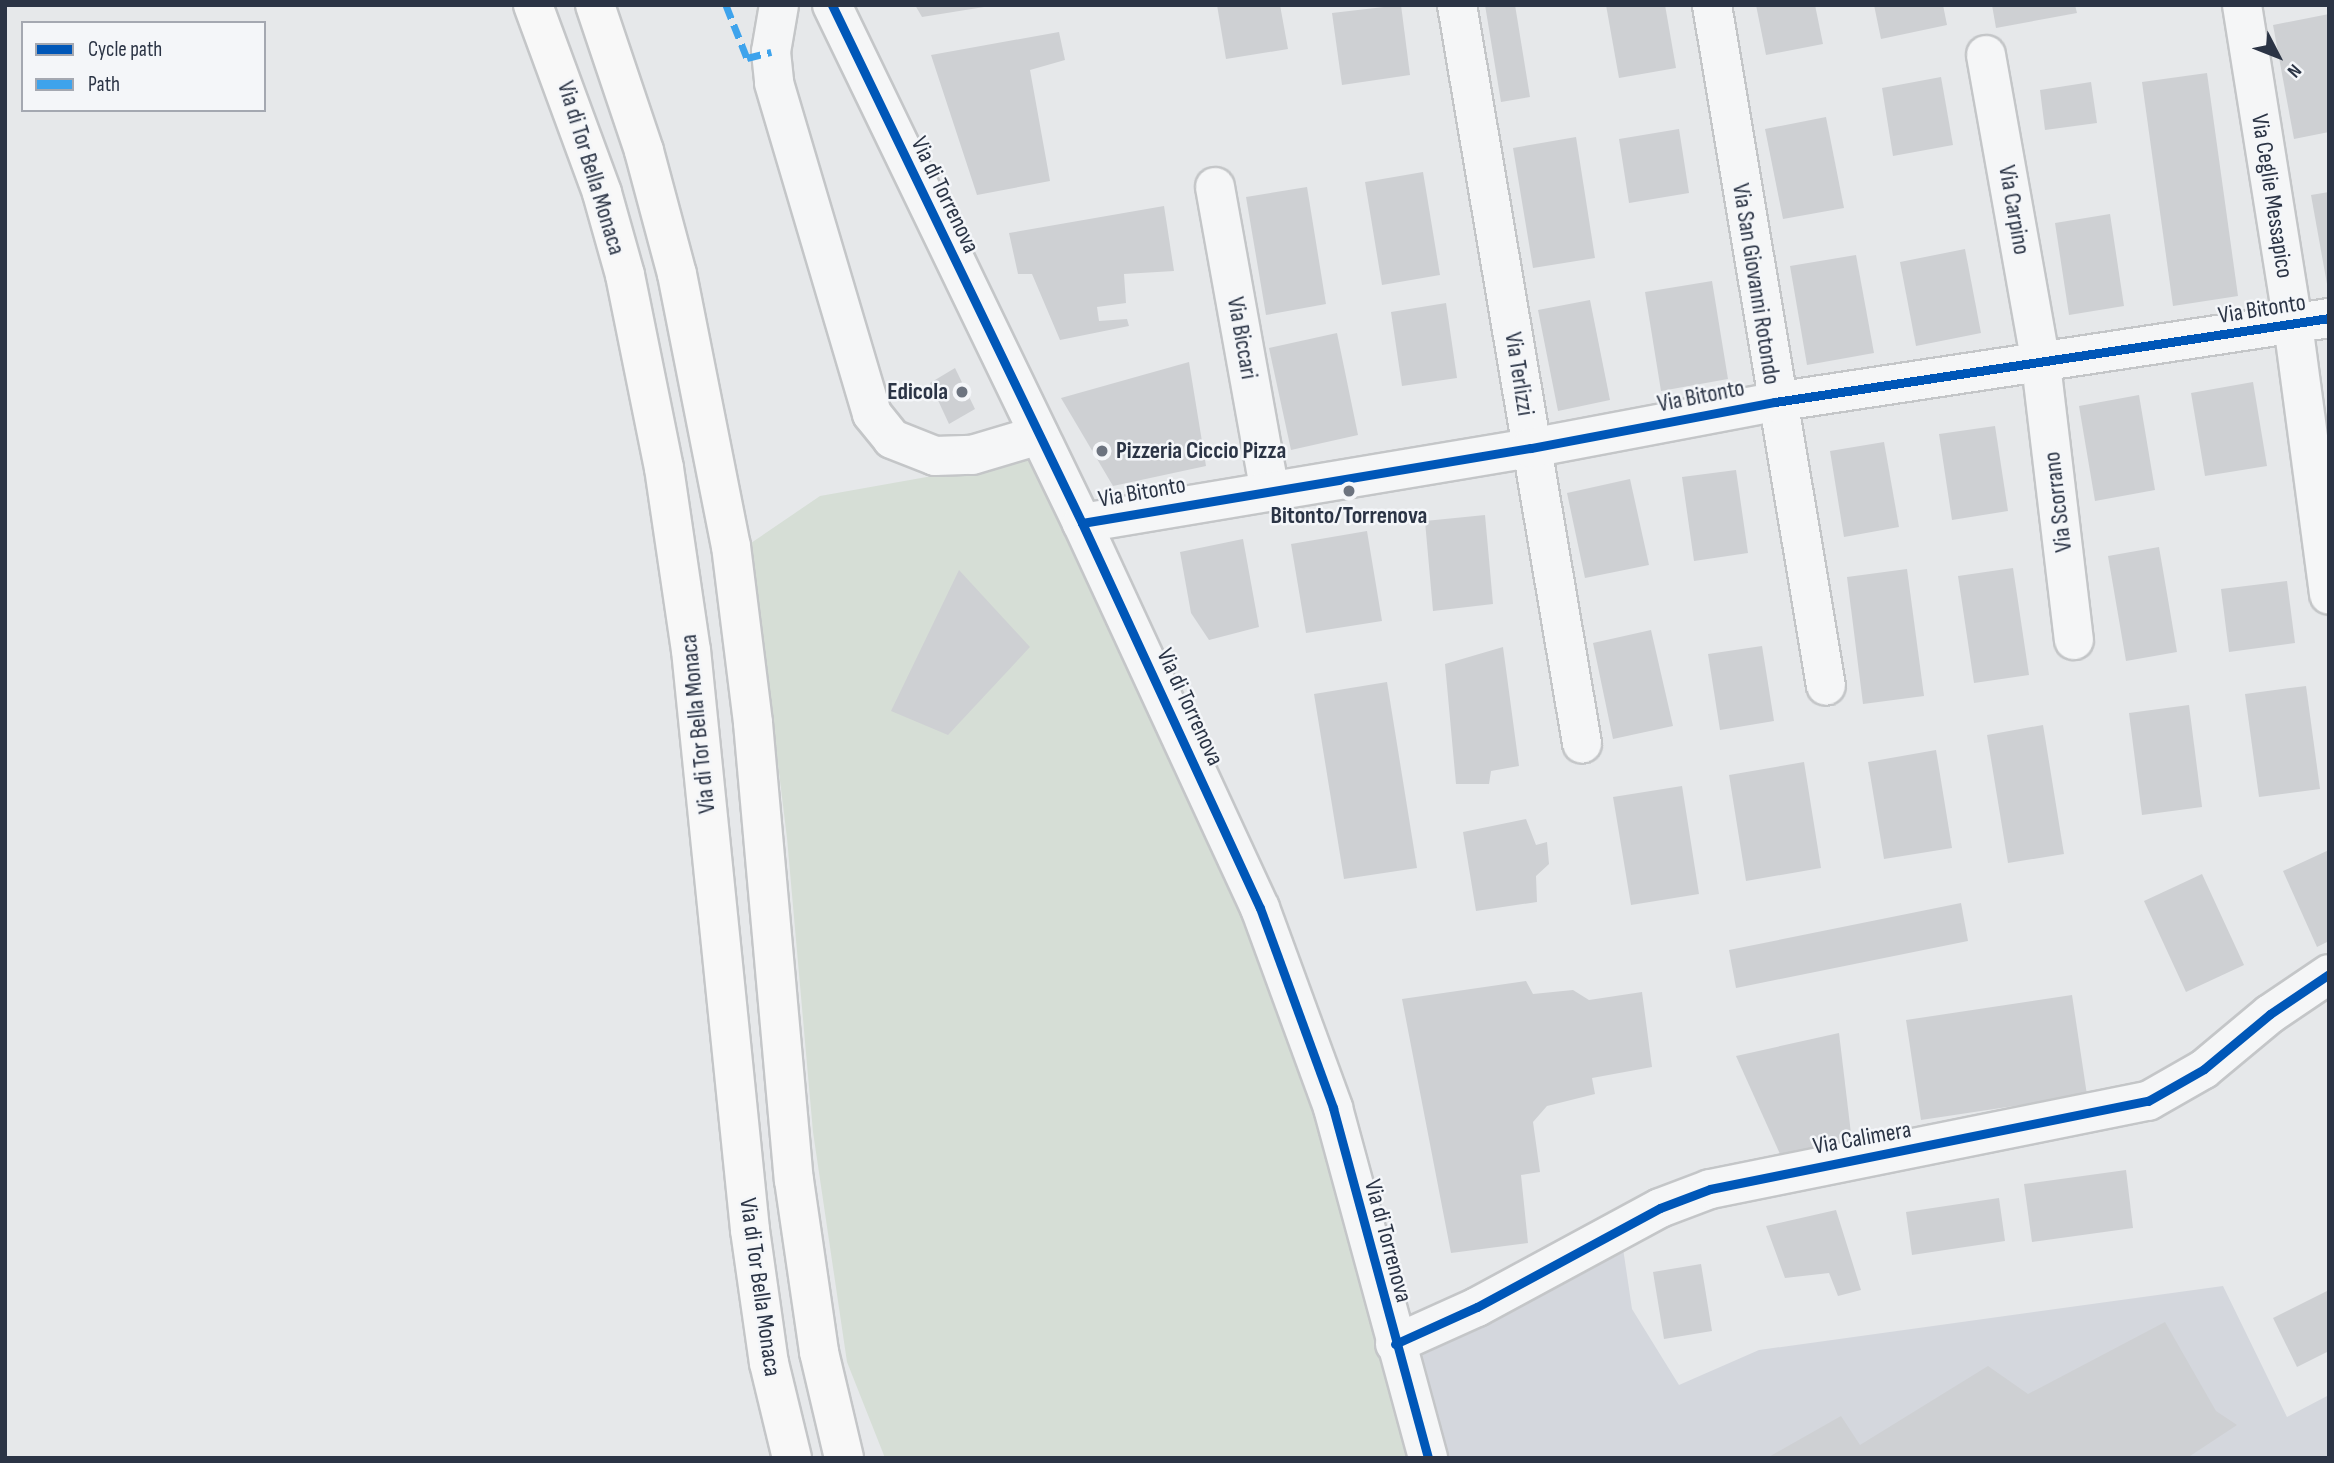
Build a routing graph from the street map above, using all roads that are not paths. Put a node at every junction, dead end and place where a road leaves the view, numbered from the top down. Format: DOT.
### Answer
graph roads {
  1 [pos="533,5"];
  2 [pos="595,5"];
  3 [pos="779,5"];
  4 [pos="832,5"];
  5 [pos="1457,5"];
  6 [pos="1712,5"];
  7 [pos="2242,5"];
  8 [pos="1986,55"];
  9 [pos="1215,187"];
  10 [pos="2311,321"];
  11 [pos="2041,365"];
  12 [pos="1775,402"];
  13 [pos="1040,435"];
  14 [pos="1531,448"];
  15 [pos="1269,488"];
  16 [pos="1082,523"];
  17 [pos="2329,595"];
  18 [pos="2074,640"];
  19 [pos="1826,686"];
  20 [pos="1582,743"];
  21 [pos="2329,974"];
  22 [pos="1395,1344"];
  23 [pos="792,1458"];
  24 [pos="844,1458"];
  25 [pos="1428,1458"];
  1 -- 23 [label="main road, Via di Tor Bella Monaca"];
  2 -- 24 [label="main road, Via di Tor Bella Monaca"];
  3 -- 13 [label="street"];
  4 -- 13 [label="street, Via di Torrenova"];
  5 -- 14 [label="street, Via Terlizzi"];
  6 -- 12 [label="street, Via San Giovanni Rotondo"];
  7 -- 10 [label="street, Via Ceglie Messapico"];
  8 -- 11 [label="street, Via Carpino"];
  9 -- 15 [label="street, Via Biccari"];
  10 -- 11 [label="street, Via Bitonto"];
  10 -- 17 [label="street, Via Ceglie Messapico"];
  11 -- 12 [label="street, Via Bitonto"];
  11 -- 18 [label="street, Via Scorrano"];
  12 -- 14 [label="street, Via Bitonto"];
  12 -- 19 [label="street, Via San Giovanni Rotondo"];
  13 -- 16 [label="street, Via di Torrenova"];
  14 -- 15 [label="street, Via Bitonto"];
  14 -- 20 [label="street, Via Terlizzi"];
  15 -- 16 [label="street, Via Bitonto"];
  16 -- 22 [label="street, Via di Torrenova"];
  21 -- 22 [label="street, Via Calimera"];
  22 -- 25 [label="street, Via di Torrenova"];
}
